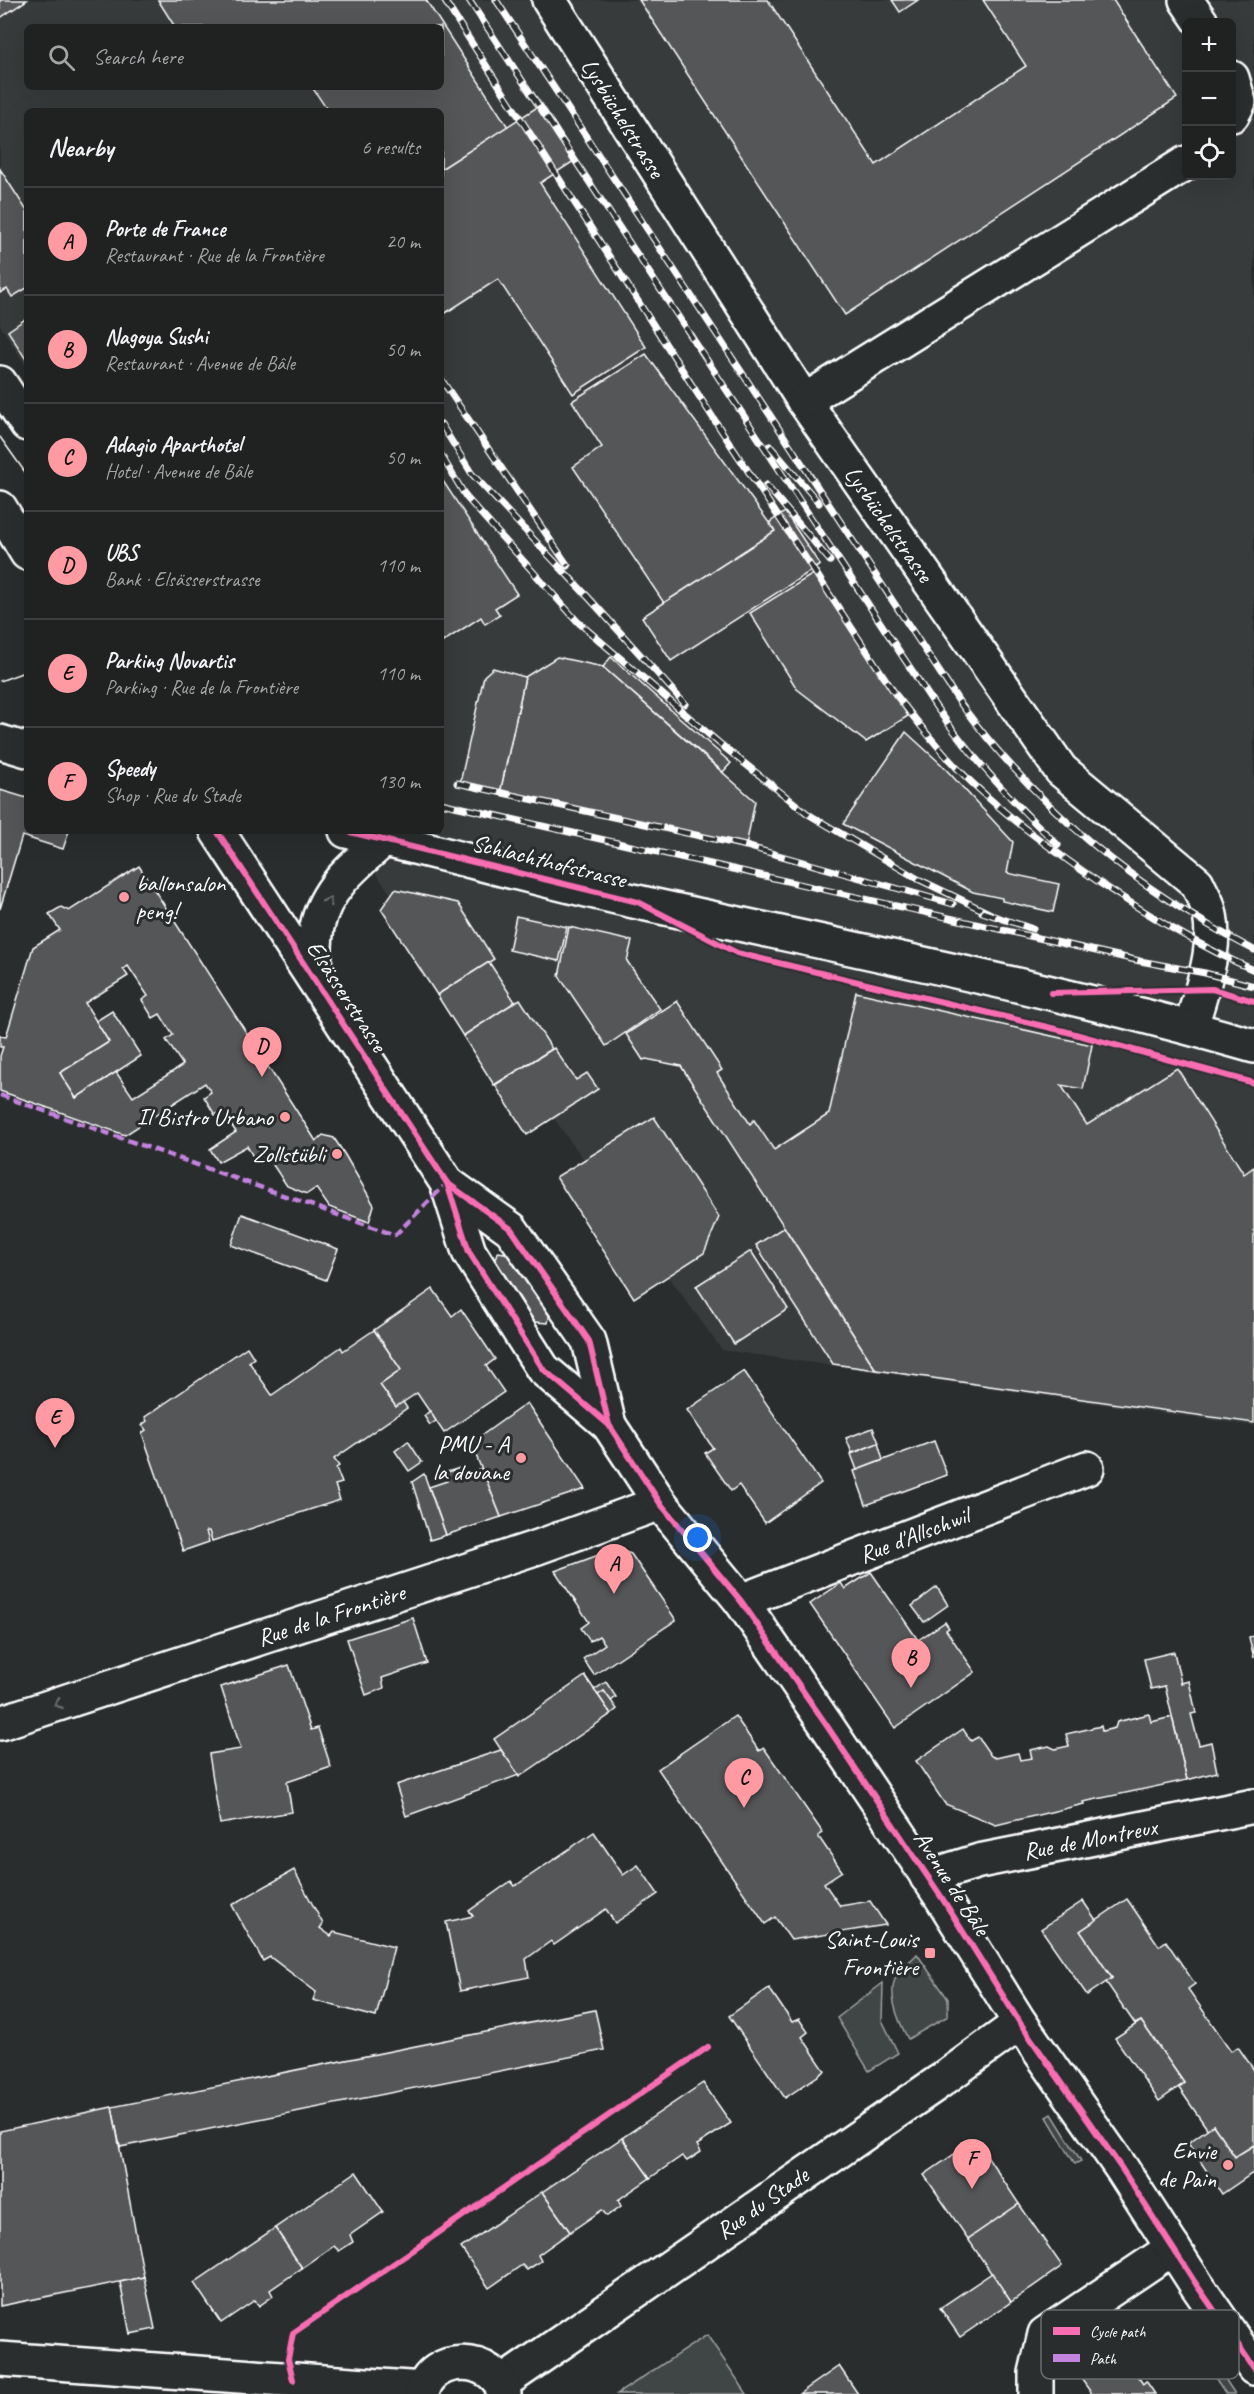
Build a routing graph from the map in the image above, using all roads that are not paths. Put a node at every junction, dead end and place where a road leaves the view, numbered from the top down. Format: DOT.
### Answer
graph roads {
  1 [pos="549,0"];
  2 [pos="1186,0"];
  3 [pos="1198,18"];
  4 [pos="1236,92"];
  5 [pos="1236,108"];
  6 [pos="1182,165"];
  7 [pos="0,383"];
  8 [pos="804,401"];
  9 [pos="24,419"];
  10 [pos="0,508"];
  11 [pos="24,548"];
  12 [pos="0,742"];
  13 [pos="24,749"];
  14 [pos="219,834"];
  15 [pos="361,834"];
  16 [pos="385,839"];
  17 [pos="314,979"];
  18 [pos="1191,1027"];
  19 [pos="1254,1046"];
  20 [pos="447,1183"];
  21 [pos="479,1268"];
  22 [pos="550,1286"];
  23 [pos="609,1425"];
  24 [pos="1087,1468"];
  25 [pos="660,1503"];
  26 [pos="741,1601"];
  27 [pos="0,1724"];
  28 [pos="1254,1806"];
  29 [pos="927,1877"];
  30 [pos="1020,2023"];
  31 [pos="1173,2248"];
  32 [pos="1081,2310"];
  33 [pos="1215,2310"];
  34 [pos="1239,2346"];
  35 [pos="1041,2351"];
  36 [pos="0,2359"];
  37 [pos="1254,2368"];
  38 [pos="140,2381"];
  39 [pos="503,2388"];
  40 [pos="422,2392"];
  41 [pos="1036,2394"];
  1 -- 8 [label="street, Lysbüchelstrasse"];
  2 -- 3 [label="street"];
  4 -- 5 [label="street"];
  6 -- 8 [label="street"];
  7 -- 9 [label="street"];
  8 -- 18 [label="street, Lysbüchelstrasse"];
  10 -- 11 [label="street"];
  12 -- 13 [label="street"];
  14 -- 17 [label="street, Elsässerstrasse"];
  15 -- 16 [label="street, Schlachthofstrasse"];
  17 -- 16 [label="street, one-way"];
  16 -- 18 [label="street, Schlachthofstrasse"];
  17 -- 20 [label="street, Elsässerstrasse"];
  18 -- 19 [label="street, Schlachthofstrasse"];
  20 -- 21 [label="street, Elsässerstrasse"];
  20 -- 22 [label="street, Elsässerstrasse"];
  21 -- 23 [label="street, Avenue de Bâle"];
  22 -- 23 [label="street, Avenue de Bâle"];
  23 -- 25 [label="street, Avenue de Bâle"];
  24 -- 26 [label="street, Rue d'Allschwil"];
  25 -- 26 [label="street, Avenue de Bâle"];
  25 -- 27 [label="street, Rue de la Frontière, one-way"];
  26 -- 29 [label="street, Avenue de Bâle"];
  28 -- 29 [label="street, Rue de Montreux"];
  29 -- 30 [label="street, Avenue de Bâle"];
  30 -- 31 [label="street, Avenue de Bâle"];
  30 -- 39 [label="street, Rue du Stade"];
  31 -- 32 [label="street"];
  31 -- 33 [label="street, Avenue de Bâle"];
  34 -- 37 [label="street, Avenue de Bâle"];
  35 -- 41 [label="street"];
  36 -- 38 [label="street"];
  38 -- 40 [label="street"];
  39 -- 40 [label="street"];
}
